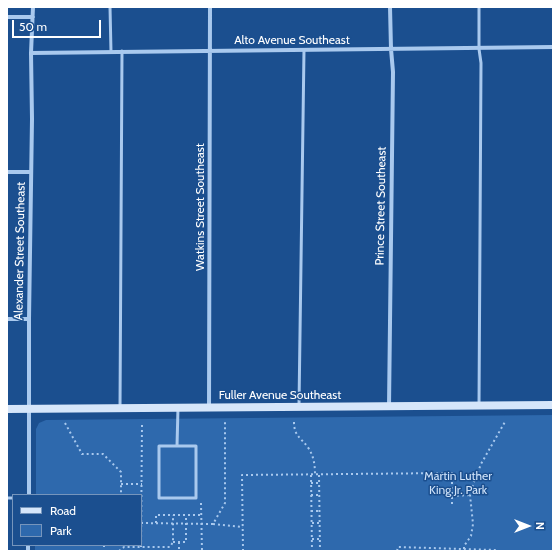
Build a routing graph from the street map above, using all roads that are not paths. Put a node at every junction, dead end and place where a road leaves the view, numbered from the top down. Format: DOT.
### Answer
graph roads {
  1 [pos="33,7"];
  2 [pos="110,7"];
  3 [pos="210,7"];
  4 [pos="390,7"];
  5 [pos="479,7"];
  6 [pos="33,16"];
  7 [pos="7,17"];
  8 [pos="553,47"];
  9 [pos="391,49"];
  10 [pos="479,49"];
  11 [pos="210,50"];
  12 [pos="304,50"];
  13 [pos="122,51"];
  14 [pos="111,52"];
  15 [pos="31,53"];
  16 [pos="7,172"];
  17 [pos="31,172"];
  18 [pos="29,318"];
  19 [pos="7,319"];
  20 [pos="553,405"];
  21 [pos="389,406"];
  22 [pos="478,406"];
  23 [pos="299,407"];
  24 [pos="178,408"];
  25 [pos="209,408"];
  26 [pos="7,409"];
  27 [pos="29,409"];
  28 [pos="120,409"];
  29 [pos="177,446"];
  30 [pos="29,494"];
  1 -- 6 [label="street, Alexander Street Southeast"];
  2 -- 14 [label="lane"];
  3 -- 11 [label="street, Watkins Street Southeast"];
  4 -- 9 [label="street, Prince Street Southeast"];
  5 -- 10 [label="lane"];
  6 -- 7 [label="street"];
  6 -- 15 [label="street, Alexander Street Southeast"];
  8 -- 10 [label="street, Alto Avenue Southeast"];
  9 -- 10 [label="street, Alto Avenue Southeast"];
  9 -- 12 [label="street, Alto Avenue Southeast"];
  9 -- 21 [label="street, Prince Street Southeast"];
  10 -- 22 [label="lane"];
  11 -- 12 [label="street, Alto Avenue Southeast"];
  11 -- 13 [label="street, Alto Avenue Southeast"];
  11 -- 25 [label="street, Watkins Street Southeast"];
  12 -- 23 [label="lane"];
  13 -- 14 [label="street, Alto Avenue Southeast"];
  13 -- 28 [label="lane"];
  14 -- 15 [label="street, Alto Avenue Southeast"];
  15 -- 17 [label="street, Alexander Street Southeast"];
  16 -- 17 [label="street"];
  17 -- 18 [label="street, Alexander Street Southeast"];
  18 -- 19 [label="street"];
  18 -- 27 [label="street, Alexander Street Southeast"];
  20 -- 22 [label="street, Fuller Avenue Southeast"];
  21 -- 22 [label="street, Fuller Avenue Southeast"];
  21 -- 23 [label="street, Fuller Avenue Southeast"];
  23 -- 25 [label="street, Fuller Avenue Southeast"];
  24 -- 25 [label="street, Fuller Avenue Southeast"];
  24 -- 28 [label="street, Fuller Avenue Southeast"];
  24 -- 29 [label="lane"];
  26 -- 27 [label="street, Fuller Avenue Southeast"];
  27 -- 28 [label="street, Fuller Avenue Southeast"];
  27 -- 30 [label="street, Alexander Street Southeast"];
  29 -- 29 [label="lane"];
}
